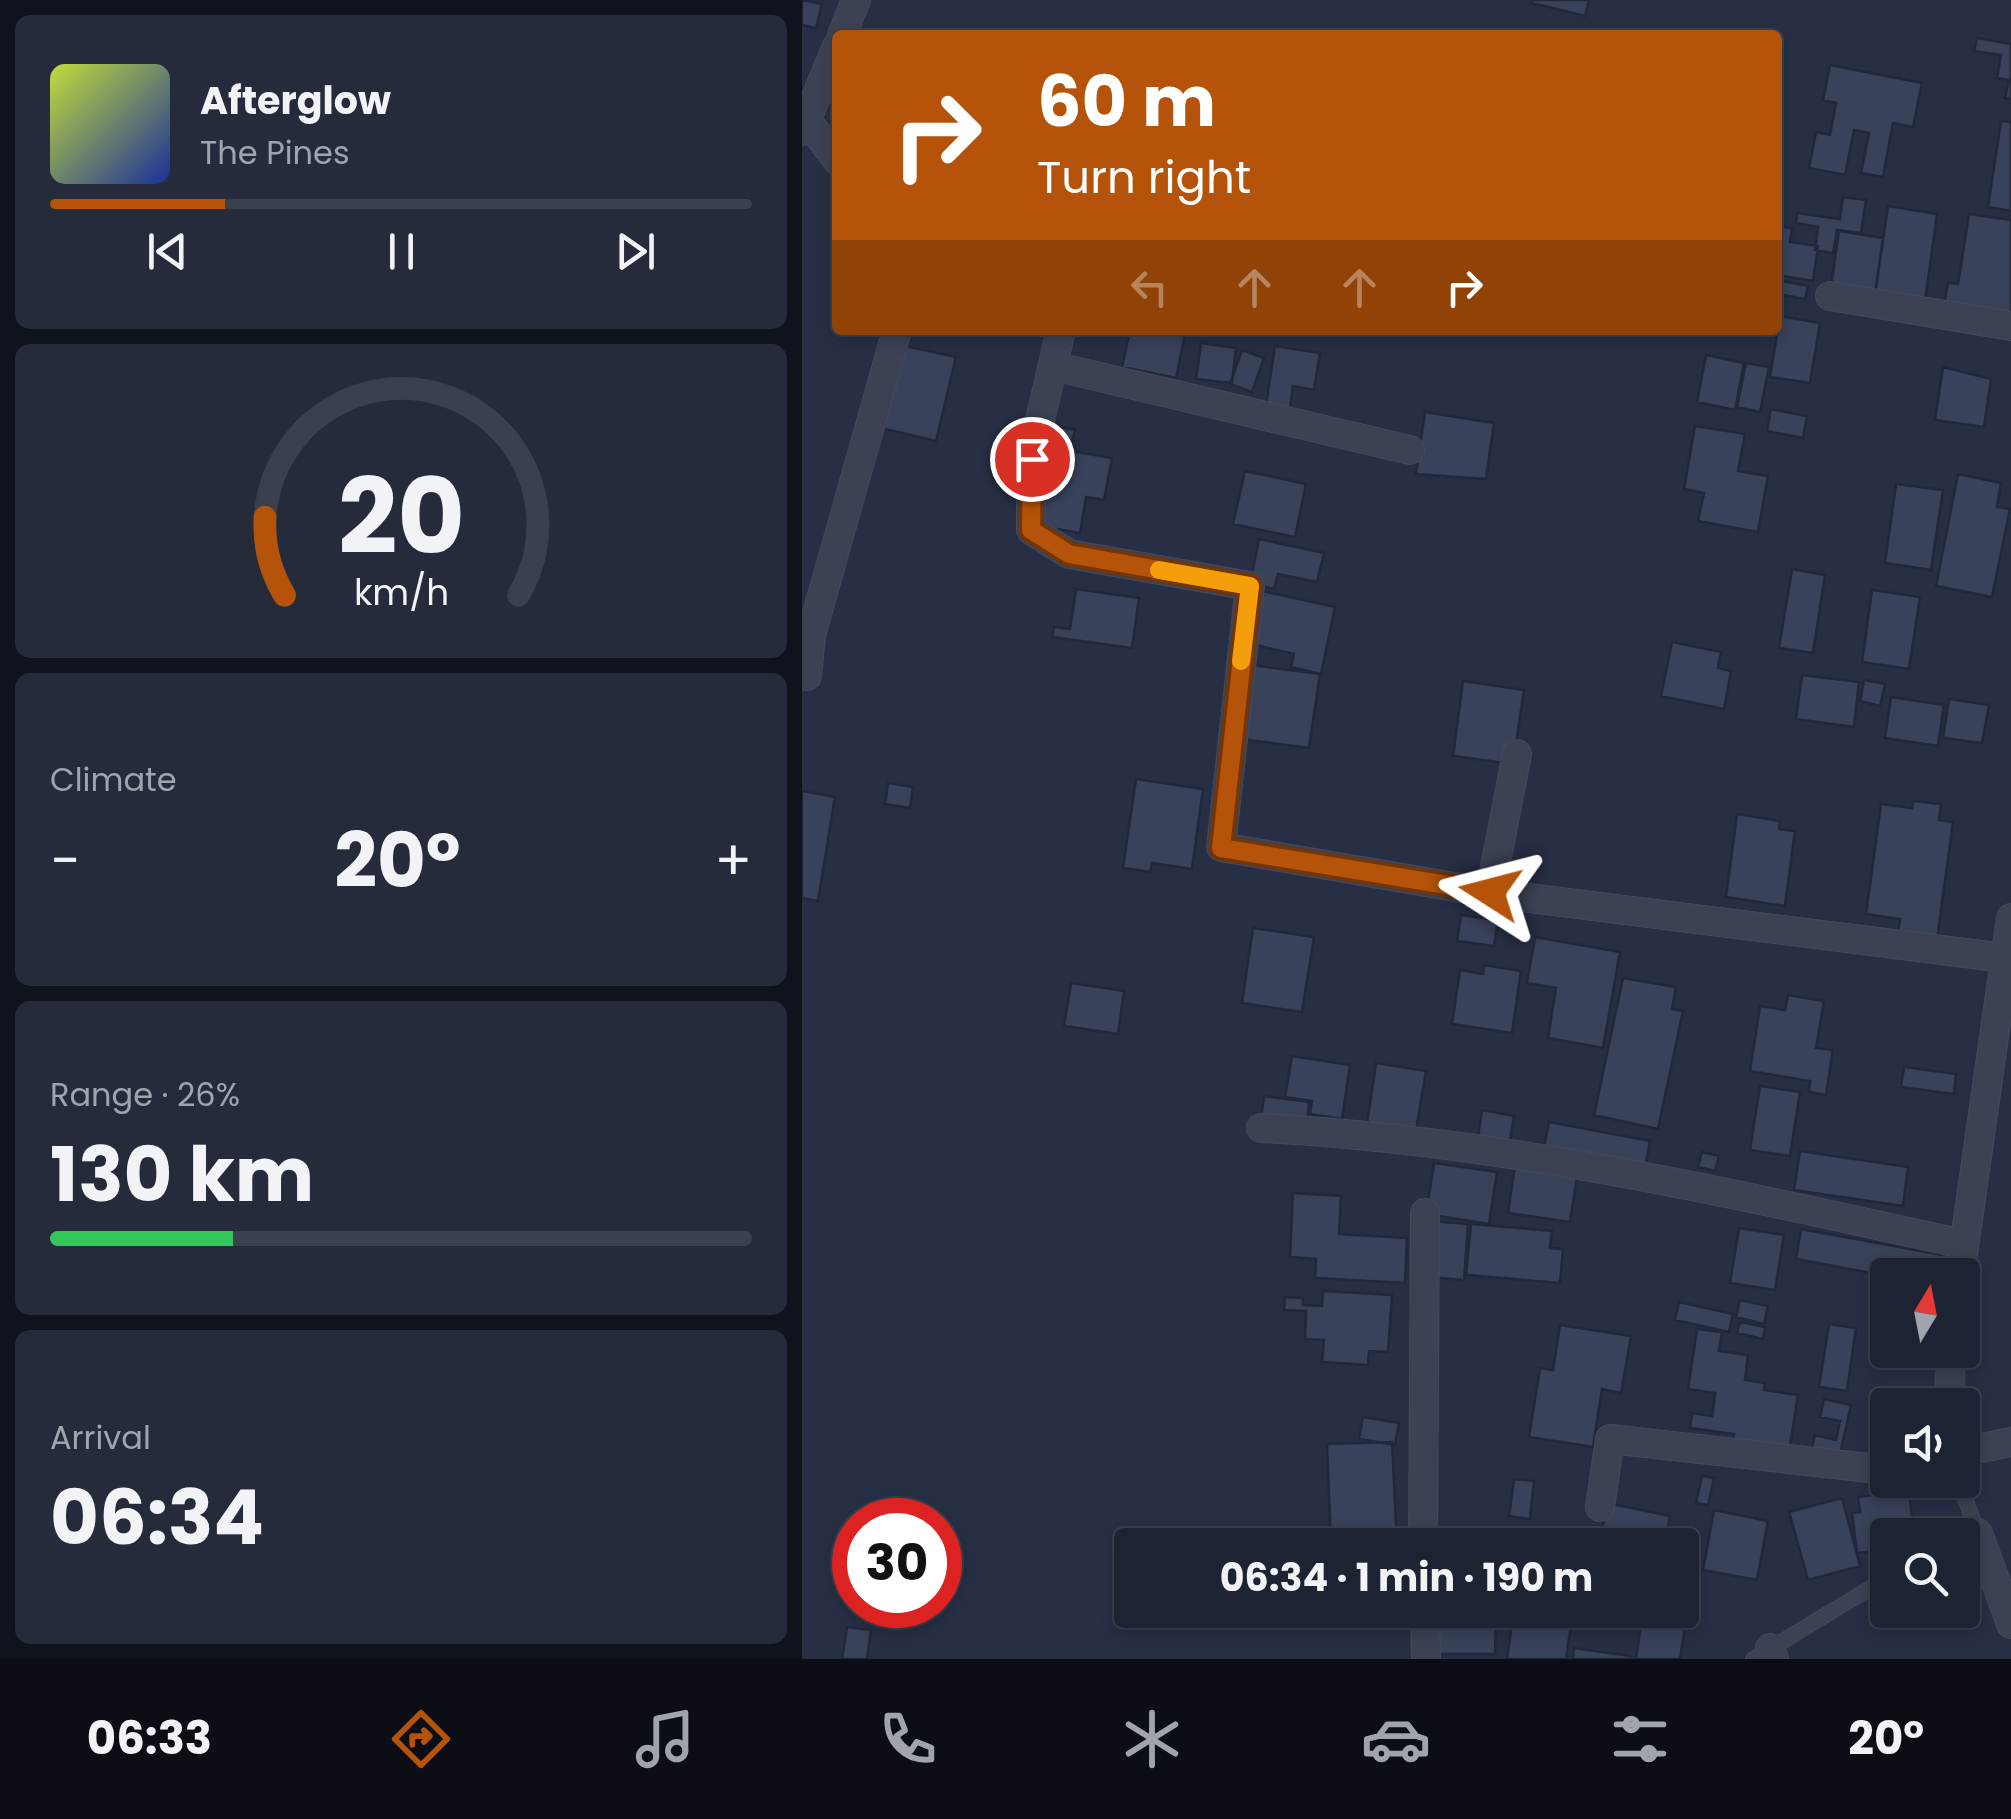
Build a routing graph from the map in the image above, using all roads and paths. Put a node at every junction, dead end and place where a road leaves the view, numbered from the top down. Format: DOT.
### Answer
graph roads {
  1 [pos="856,0"];
  2 [pos="844,30"];
  3 [pos="832,58"];
  4 [pos="804,126"];
  5 [pos="832,155"];
  6 [pos="1830,296"];
  7 [pos="2010,326"];
  8 [pos="896,335"];
  9 [pos="1060,335"];
  10 [pos="1053,366"];
  11 [pos="1410,450"];
  12 [pos="807,676"];
  13 [pos="1517,754"];
  14 [pos="1490,892"];
  15 [pos="2010,918"];
  16 [pos="2006,958"];
  17 [pos="1261,1128"];
  18 [pos="1424,1214"];
  19 [pos="1964,1244"];
  20 [pos="1962,1258"];
  21 [pos="2010,1442"];
  22 [pos="1980,1448"];
  23 [pos="1870,1468"];
  24 [pos="1600,1507"];
  25 [pos="1423,1528"];
  26 [pos="1980,1559"];
  27 [pos="1870,1589"];
  28 [pos="2010,1624"];
  29 [pos="1425,1628"];
  30 [pos="1766,1655"];
  31 [pos="1426,1659"];
  1 -- 2 [label="street"];
  3 -- 4 [label="street"];
  4 -- 5 [label="street"];
  6 -- 7 [label="street"];
  8 -- 12 [label="street"];
  9 -- 10 [label="street"];
  10 -- 11 [label="street"];
  10 -- 14 [label="street"];
  13 -- 14 [label="street"];
  14 -- 16 [label="street"];
  15 -- 16 [label="street"];
  16 -- 19 [label="street"];
  17 -- 19 [label="street"];
  18 -- 25 [label="street"];
  19 -- 20 [label="street"];
  21 -- 22 [label="street"];
  23 -- 24 [label="street"];
  26 -- 28 [label="street"];
  27 -- 30 [label="lane"];
  29 -- 31 [label="street"];
}
